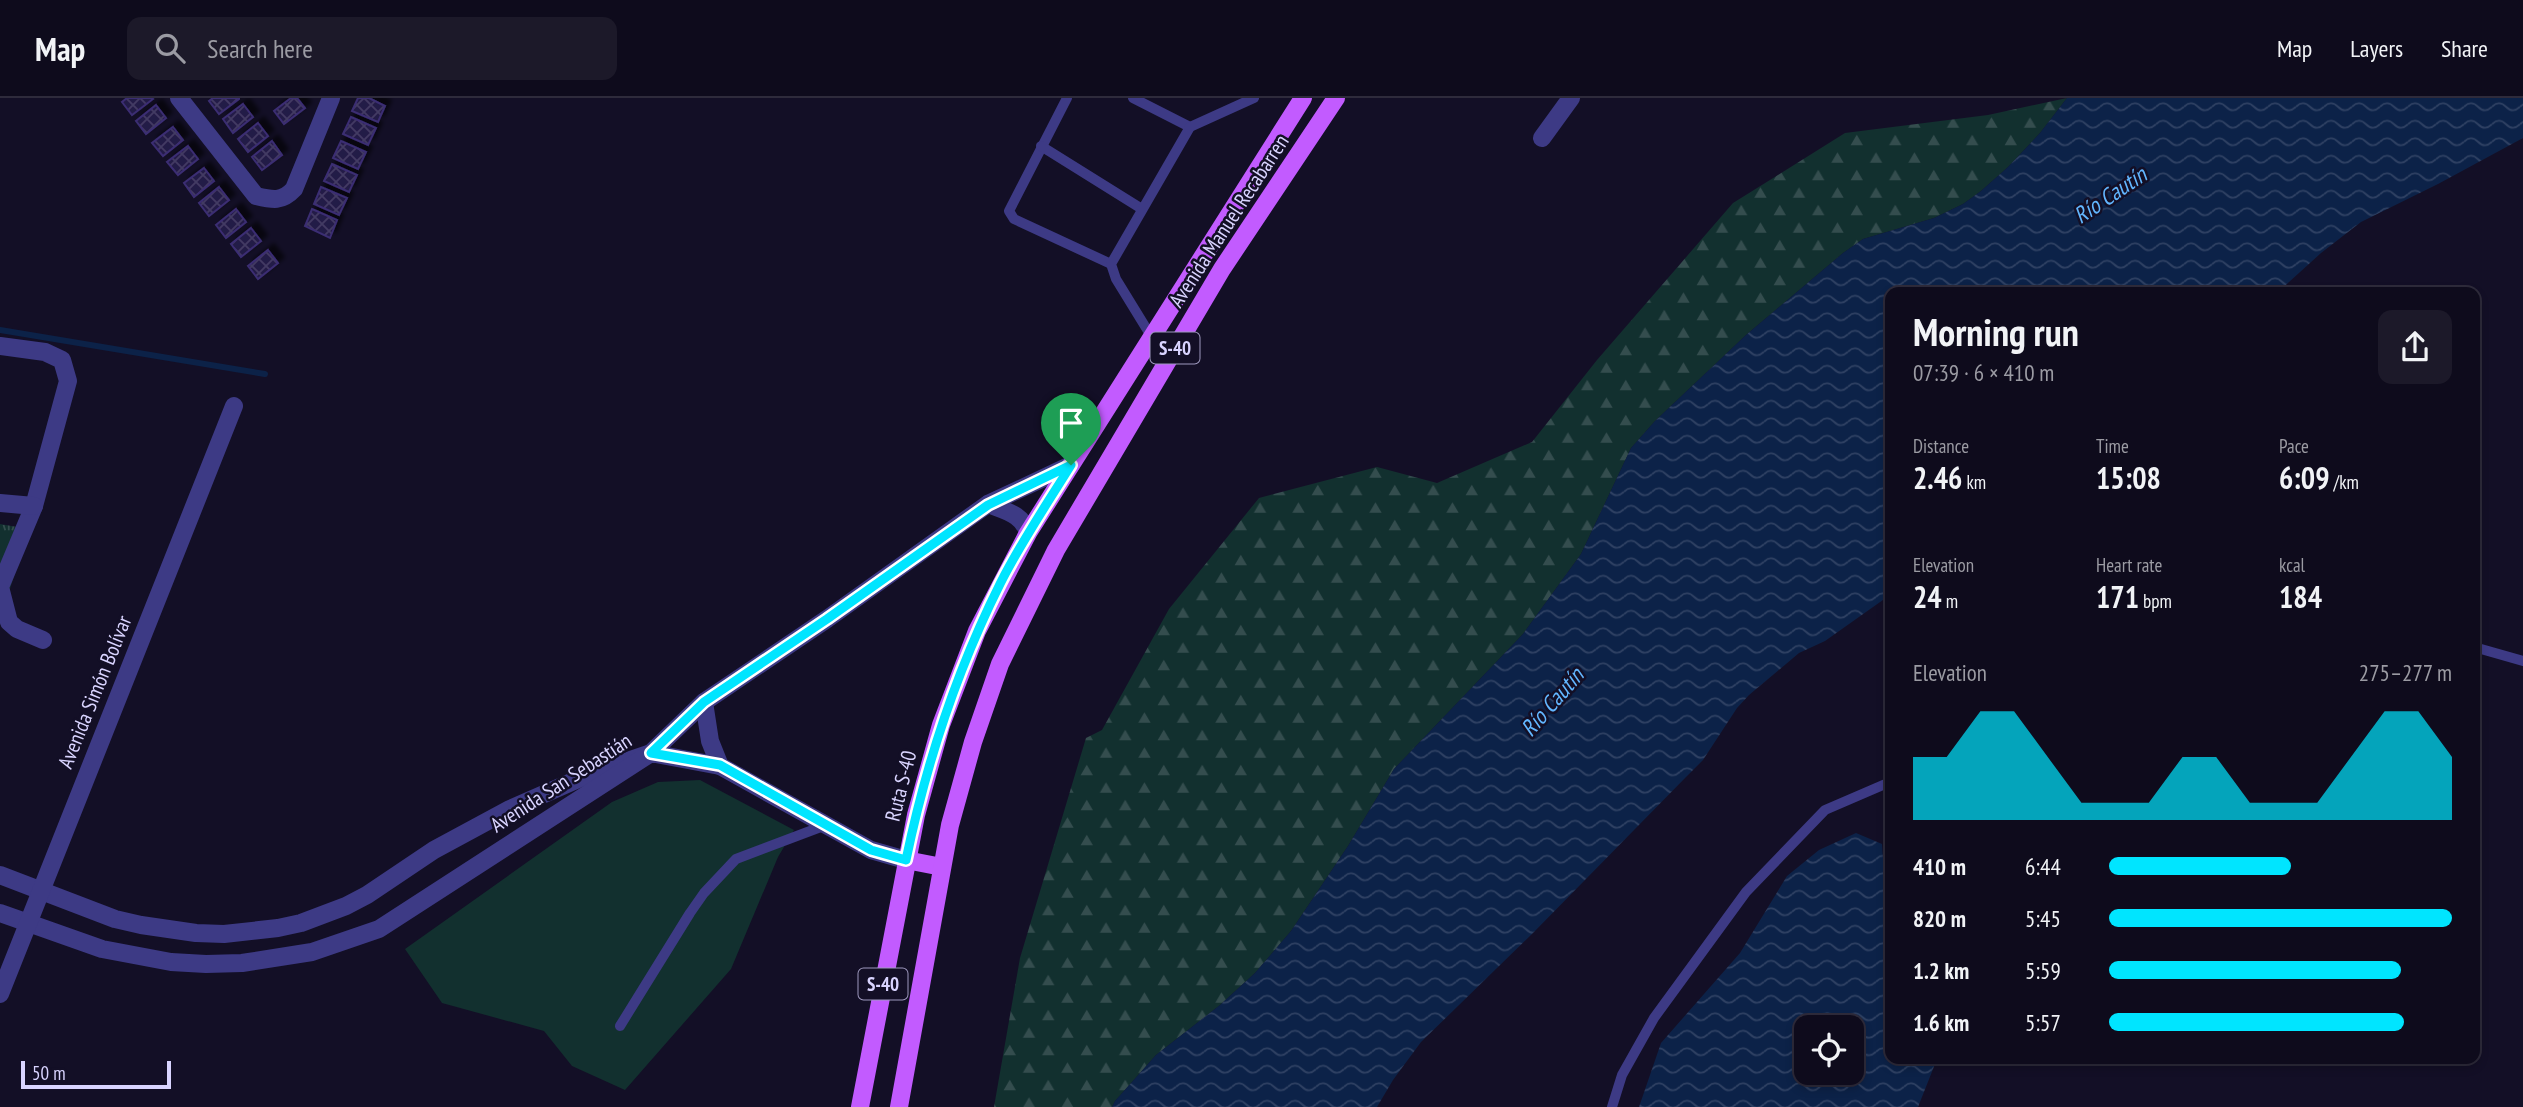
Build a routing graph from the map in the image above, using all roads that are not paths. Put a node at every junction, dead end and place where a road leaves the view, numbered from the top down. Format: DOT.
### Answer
graph roads {
  1 [pos="178,98"];
  2 [pos="330,98"];
  3 [pos="1067,98"];
  4 [pos="1133,98"];
  5 [pos="1254,98"];
  6 [pos="1303,98"];
  7 [pos="1336,98"];
  8 [pos="1571,98"];
  9 [pos="1190,127"];
  10 [pos="1542,138"];
  11 [pos="1041,146"];
  12 [pos="1142,209"];
  13 [pos="1111,264"];
  14 [pos="1151,337"];
  15 [pos="0,346"];
  16 [pos="234,406"];
  17 [pos="1071,465"];
  18 [pos="0,503"];
  19 [pos="988,505"];
  20 [pos="34,506"];
  21 [pos="1028,533"];
  22 [pos="43,640"];
  23 [pos="2480,649"];
  24 [pos="2523,661"];
  25 [pos="704,702"];
  26 [pos="651,753"];
  27 [pos="720,765"];
  28 [pos="1885,784"];
  29 [pos="827,825"];
  30 [pos="906,860"];
  31 [pos="942,867"];
  32 [pos="0,875"];
  33 [pos="41,890"];
  34 [pos="0,913"];
  35 [pos="28,923"];
  36 [pos="0,994"];
  37 [pos="620,1026"];
  38 [pos="860,1107"];
  39 [pos="899,1107"];
  40 [pos="1612,1107"];
  1 -- 2 [label="street"];
  3 -- 11 [label="lane"];
  4 -- 9 [label="lane"];
  5 -- 9 [label="lane"];
  6 -- 14 [label="main road, Avenida Manuel Recabarren / S-40"];
  7 -- 31 [label="main road, Avenida Manuel Recabarren / S-40"];
  8 -- 10 [label="street"];
  9 -- 12 [label="lane"];
  11 -- 12 [label="lane"];
  11 -- 13 [label="lane"];
  12 -- 13 [label="lane"];
  13 -- 14 [label="lane"];
  14 -- 17 [label="main road, Avenida Manuel Recabarren / S-40"];
  15 -- 20 [label="street"];
  16 -- 33 [label="street, Avenida Simón Bolívar"];
  17 -- 19 [label="street"];
  17 -- 21 [label="main road, Avenida Manuel Recabarren / S-40"];
  18 -- 20 [label="street"];
  19 -- 21 [label="street"];
  19 -- 25 [label="street"];
  20 -- 22 [label="street"];
  21 -- 30 [label="main road, Ruta S-40 / S-40"];
  23 -- 24 [label="lane"];
  25 -- 26 [label="street"];
  25 -- 27 [label="street"];
  26 -- 27 [label="street"];
  26 -- 33 [label="street, Avenida San Sebastián"];
  26 -- 35 [label="street, Avenida San Sebastián"];
  27 -- 29 [label="street"];
  28 -- 40 [label="lane"];
  29 -- 30 [label="street"];
  29 -- 37 [label="lane"];
  30 -- 31 [label="main road"];
  30 -- 38 [label="main road, Ruta S-40 / S-40"];
  31 -- 39 [label="main road, S-40"];
  32 -- 33 [label="street, Avenida San Sebastián"];
  33 -- 35 [label="street, Avenida Simón Bolívar"];
  34 -- 35 [label="street, Avenida San Sebastián"];
  35 -- 36 [label="street, Avenida Simón Bolívar"];
}
